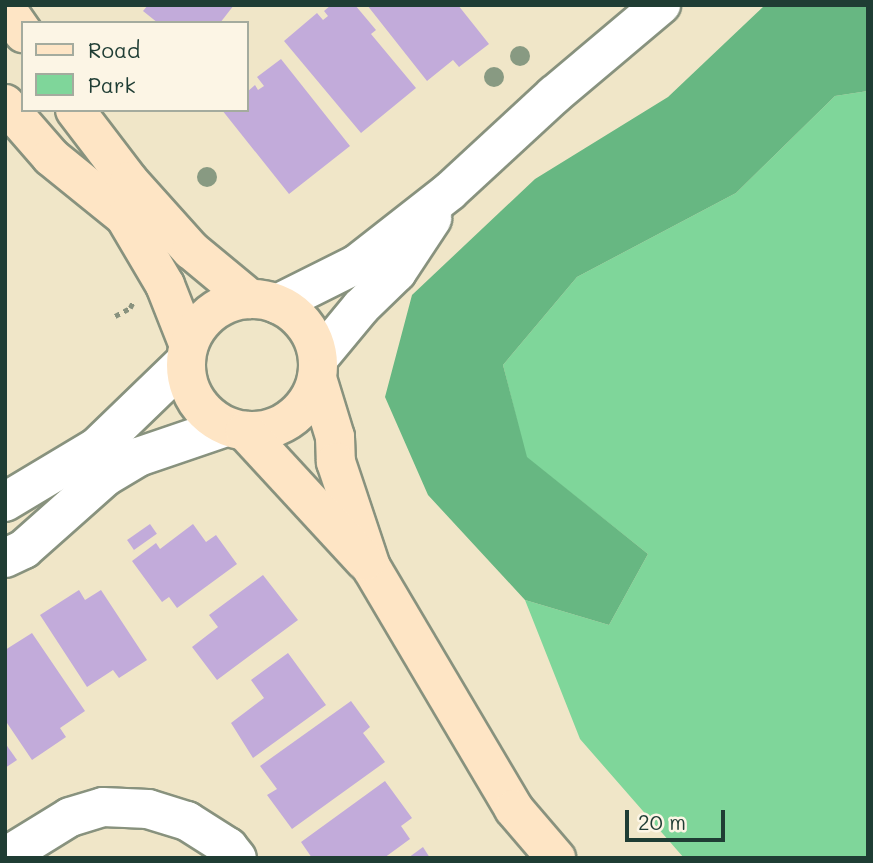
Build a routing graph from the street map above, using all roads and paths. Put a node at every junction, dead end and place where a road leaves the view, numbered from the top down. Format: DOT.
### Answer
graph roads {
  1 [pos="662,5"];
  2 [pos="5,7"];
  3 [pos="21,30"];
  4 [pos="5,104"];
  5 [pos="77,112"];
  6 [pos="450,191"];
  7 [pos="263,301"];
  8 [pos="187,353"];
  9 [pos="318,368"];
  10 [pos="236,429"];
  11 [pos="5,502"];
  12 [pos="5,558"];
  13 [pos="371,567"];
  14 [pos="5,857"];
  15 [pos="237,858"];
  16 [pos="556,858"];
  1 -- 6 [label="street"];
  2 -- 3 [label="main road"];
  4 -- 8 [label="main road"];
  5 -- 7 [label="main road"];
  6 -- 7 [label="street"];
  6 -- 9 [label="street"];
  7 -- 8 [label="main road"];
  7 -- 9 [label="main road"];
  8 -- 10 [label="main road"];
  8 -- 11 [label="street"];
  9 -- 10 [label="main road"];
  9 -- 13 [label="main road"];
  10 -- 12 [label="street"];
  10 -- 13 [label="main road"];
  13 -- 16 [label="main road"];
  14 -- 15 [label="street"];
}
